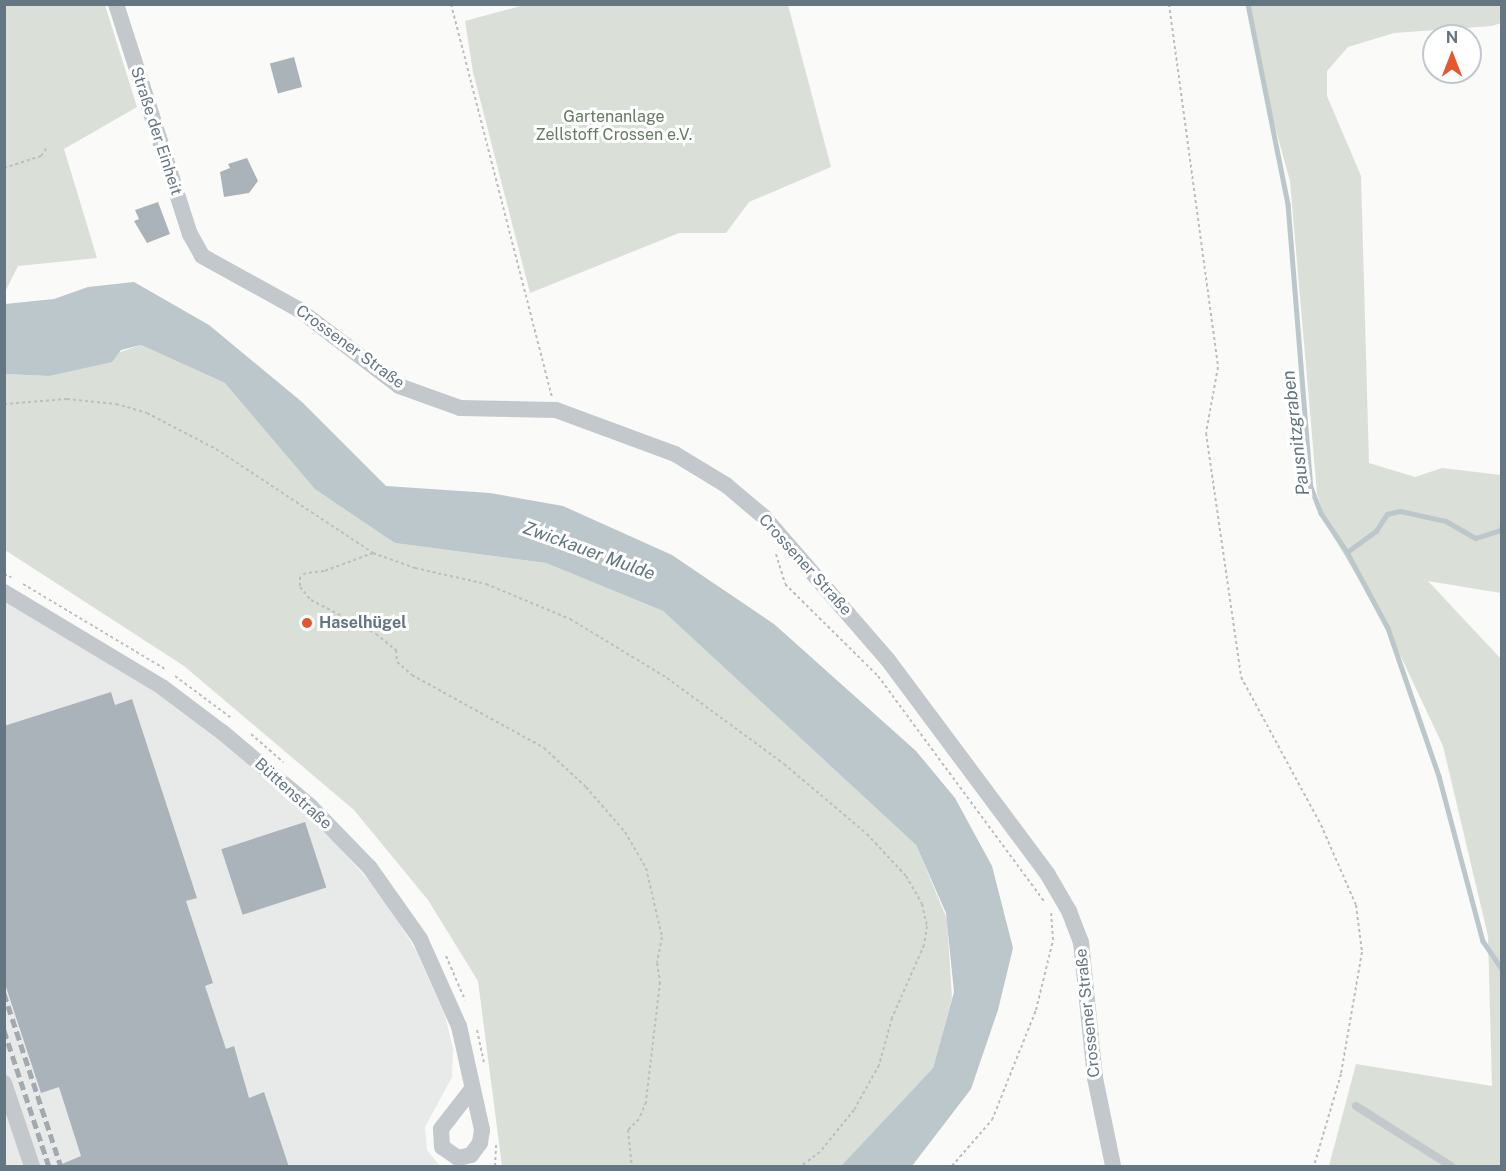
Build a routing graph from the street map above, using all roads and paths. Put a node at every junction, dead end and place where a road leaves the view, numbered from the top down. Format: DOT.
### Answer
graph roads {
  1 [pos="116,4"];
  2 [pos="451,4"];
  3 [pos="1169,4"];
  4 [pos="48,146"];
  5 [pos="4,168"];
  6 [pos="202,256"];
  7 [pos="4,404"];
  8 [pos="556,410"];
  9 [pos="774,551"];
  10 [pos="374,553"];
  11 [pos="4,574"];
  12 [pos="4,592"];
  13 [pos="234,721"];
  14 [pos="243,728"];
  15 [pos="286,765"];
  16 [pos="443,951"];
  17 [pos="470,1011"];
  18 [pos="473,1021"];
  19 [pos="486,1075"];
  20 [pos="4,1083"];
  21 [pos="472,1089"];
  22 [pos="1356,1106"];
  23 [pos="496,1143"];
  24 [pos="32,1167"];
  25 [pos="495,1167"];
  26 [pos="632,1167"];
  27 [pos="801,1167"];
  28 [pos="952,1167"];
  29 [pos="1113,1167"];
  30 [pos="1314,1167"];
  31 [pos="1451,1167"];
  1 -- 6 [label="street, Straße der Einheit"];
  2 -- 8 [label="path"];
  3 -- 30 [label="path"];
  4 -- 5 [label="path"];
  6 -- 8 [label="street, Crossener Straße"];
  7 -- 10 [label="path"];
  8 -- 29 [label="street, Crossener Straße"];
  9 -- 28 [label="path"];
  10 -- 26 [label="path"];
  10 -- 27 [label="path"];
  11 -- 13 [label="path"];
  12 -- 21 [label="street, Büttenstraße"];
  14 -- 15 [label="path"];
  16 -- 17 [label="path"];
  18 -- 19 [label="path"];
  20 -- 24 [label="street"];
  22 -- 31 [label="lane"];
  23 -- 25 [label="path"];
}
